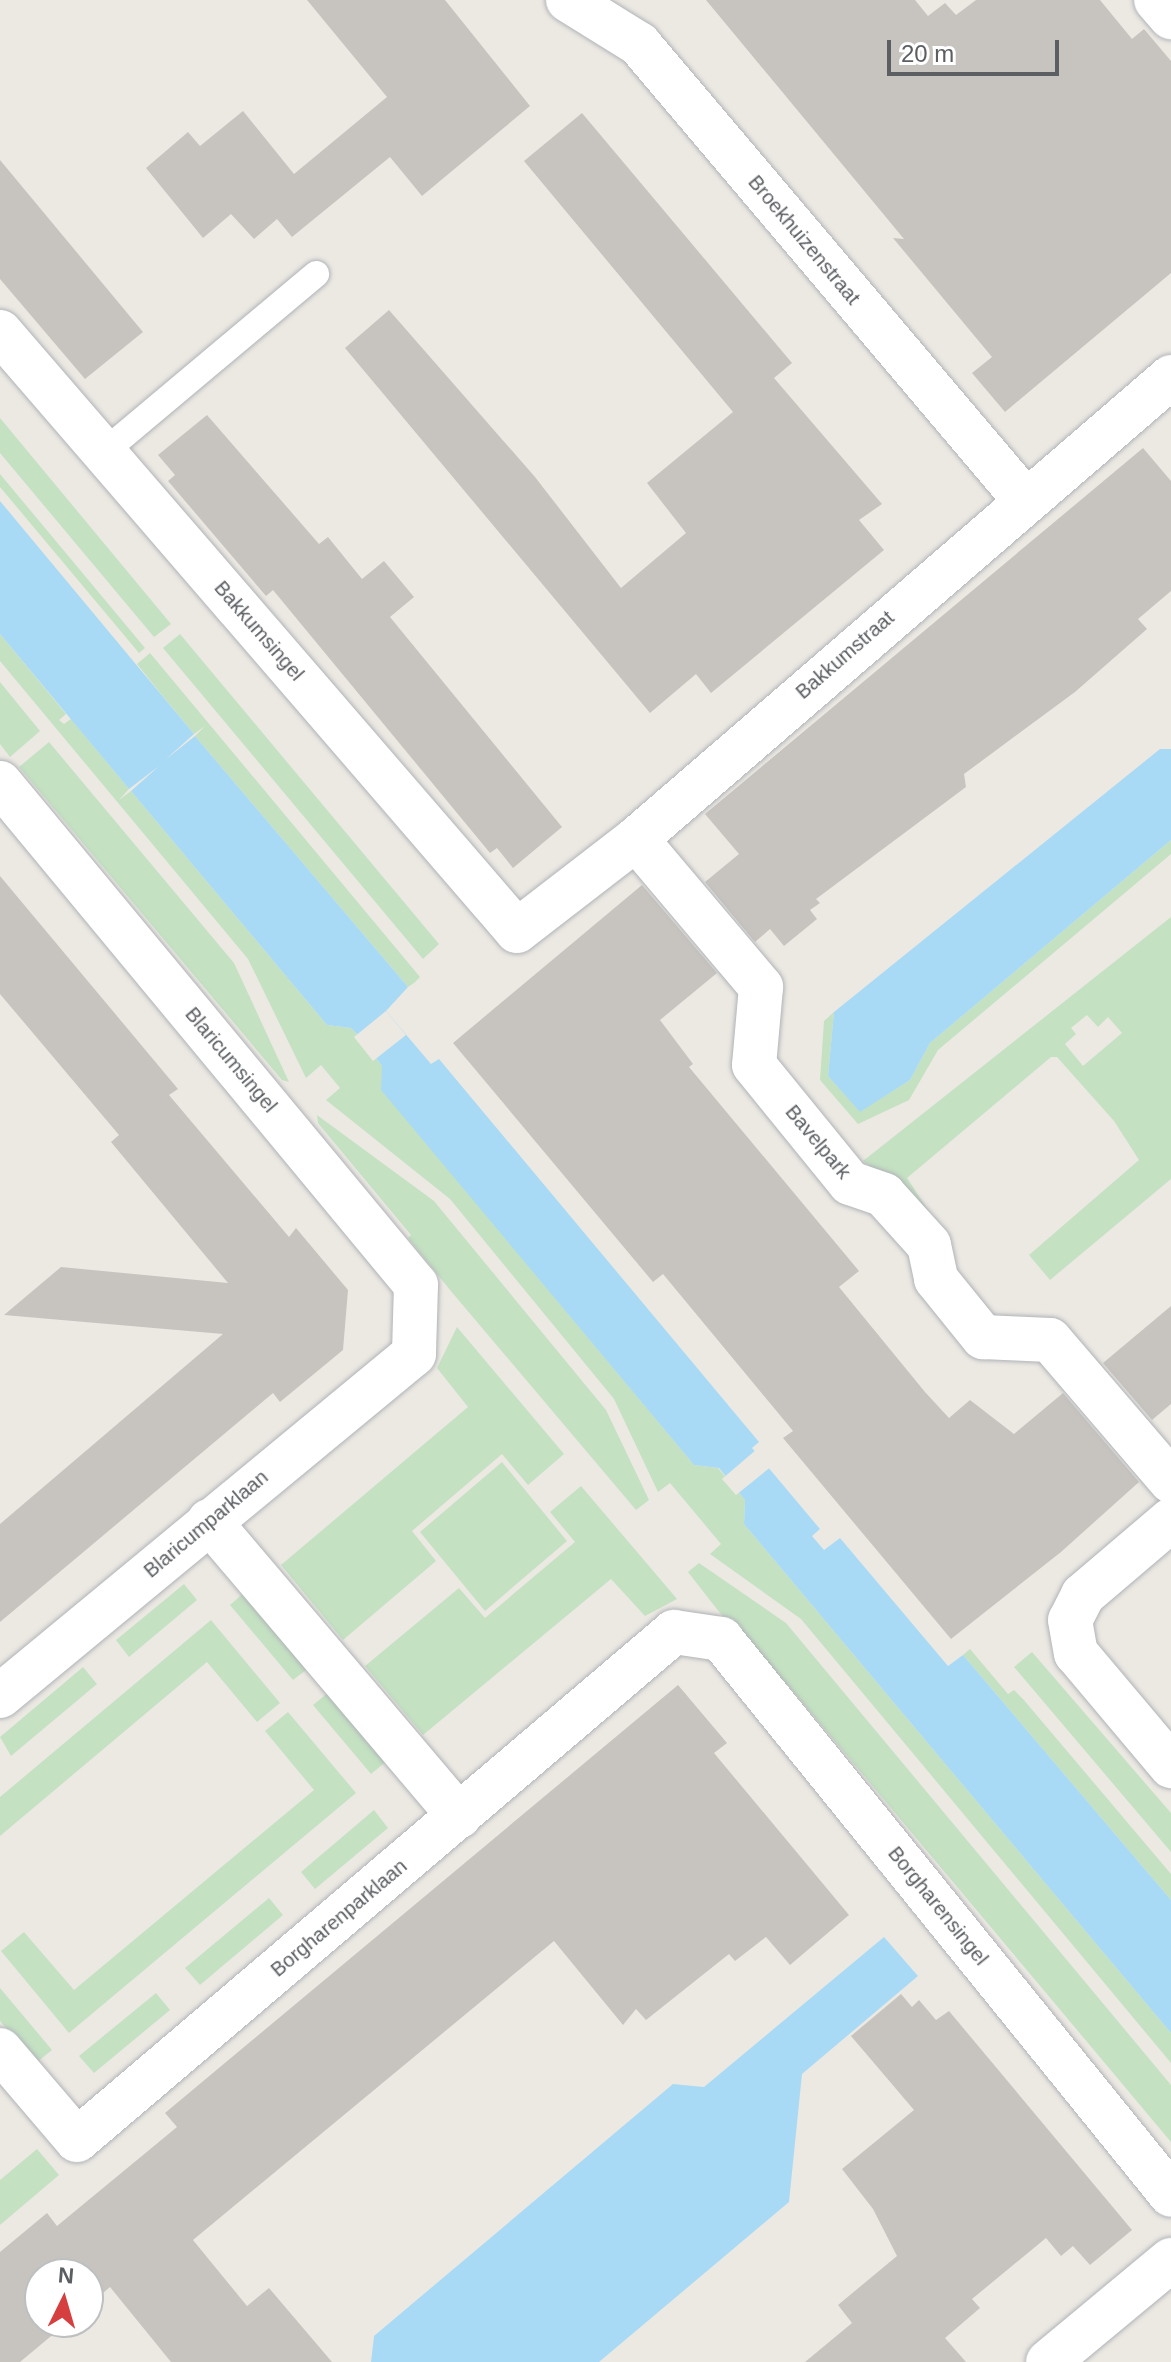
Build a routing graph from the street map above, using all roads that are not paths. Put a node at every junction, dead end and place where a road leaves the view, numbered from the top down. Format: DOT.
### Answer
graph roads {
  1 [pos="568,0"];
  2 [pos="1156,0"];
  3 [pos="1171,17"];
  4 [pos="316,274"];
  5 [pos="0,332"];
  6 [pos="1171,377"];
  7 [pos="104,452"];
  8 [pos="1024,499"];
  9 [pos="0,783"];
  10 [pos="636,839"];
  11 [pos="517,931"];
  12 [pos="414,1354"];
  13 [pos="1171,1481"];
  14 [pos="1171,1520"];
  15 [pos="209,1521"];
  16 [pos="694,1636"];
  17 [pos="0,1696"];
  18 [pos="1171,1766"];
  19 [pos="459,1816"];
  20 [pos="0,2050"];
  21 [pos="1171,2195"];
  22 [pos="1171,2260"];
  23 [pos="1048,2362"];
  1 -- 8 [label="street, Broekhuizenstraat"];
  2 -- 3 [label="street"];
  4 -- 7 [label="lane"];
  5 -- 7 [label="street, Bakkumsingel"];
  6 -- 8 [label="street, Bakkumstraat"];
  7 -- 11 [label="street, Bakkumsingel"];
  8 -- 10 [label="street, Bakkumstraat"];
  9 -- 12 [label="street, Blaricumsingel"];
  10 -- 11 [label="street, Bakkumstraat"];
  10 -- 13 [label="street, Bavelpark"];
  12 -- 15 [label="street, Blaricumparklaan"];
  14 -- 18 [label="street"];
  15 -- 17 [label="street, Blaricumparklaan"];
  15 -- 19 [label="street"];
  16 -- 19 [label="street, Borgharenparklaan"];
  16 -- 21 [label="street, Borgharensingel"];
  19 -- 20 [label="street, Borgharenparklaan"];
  22 -- 23 [label="street"];
}
